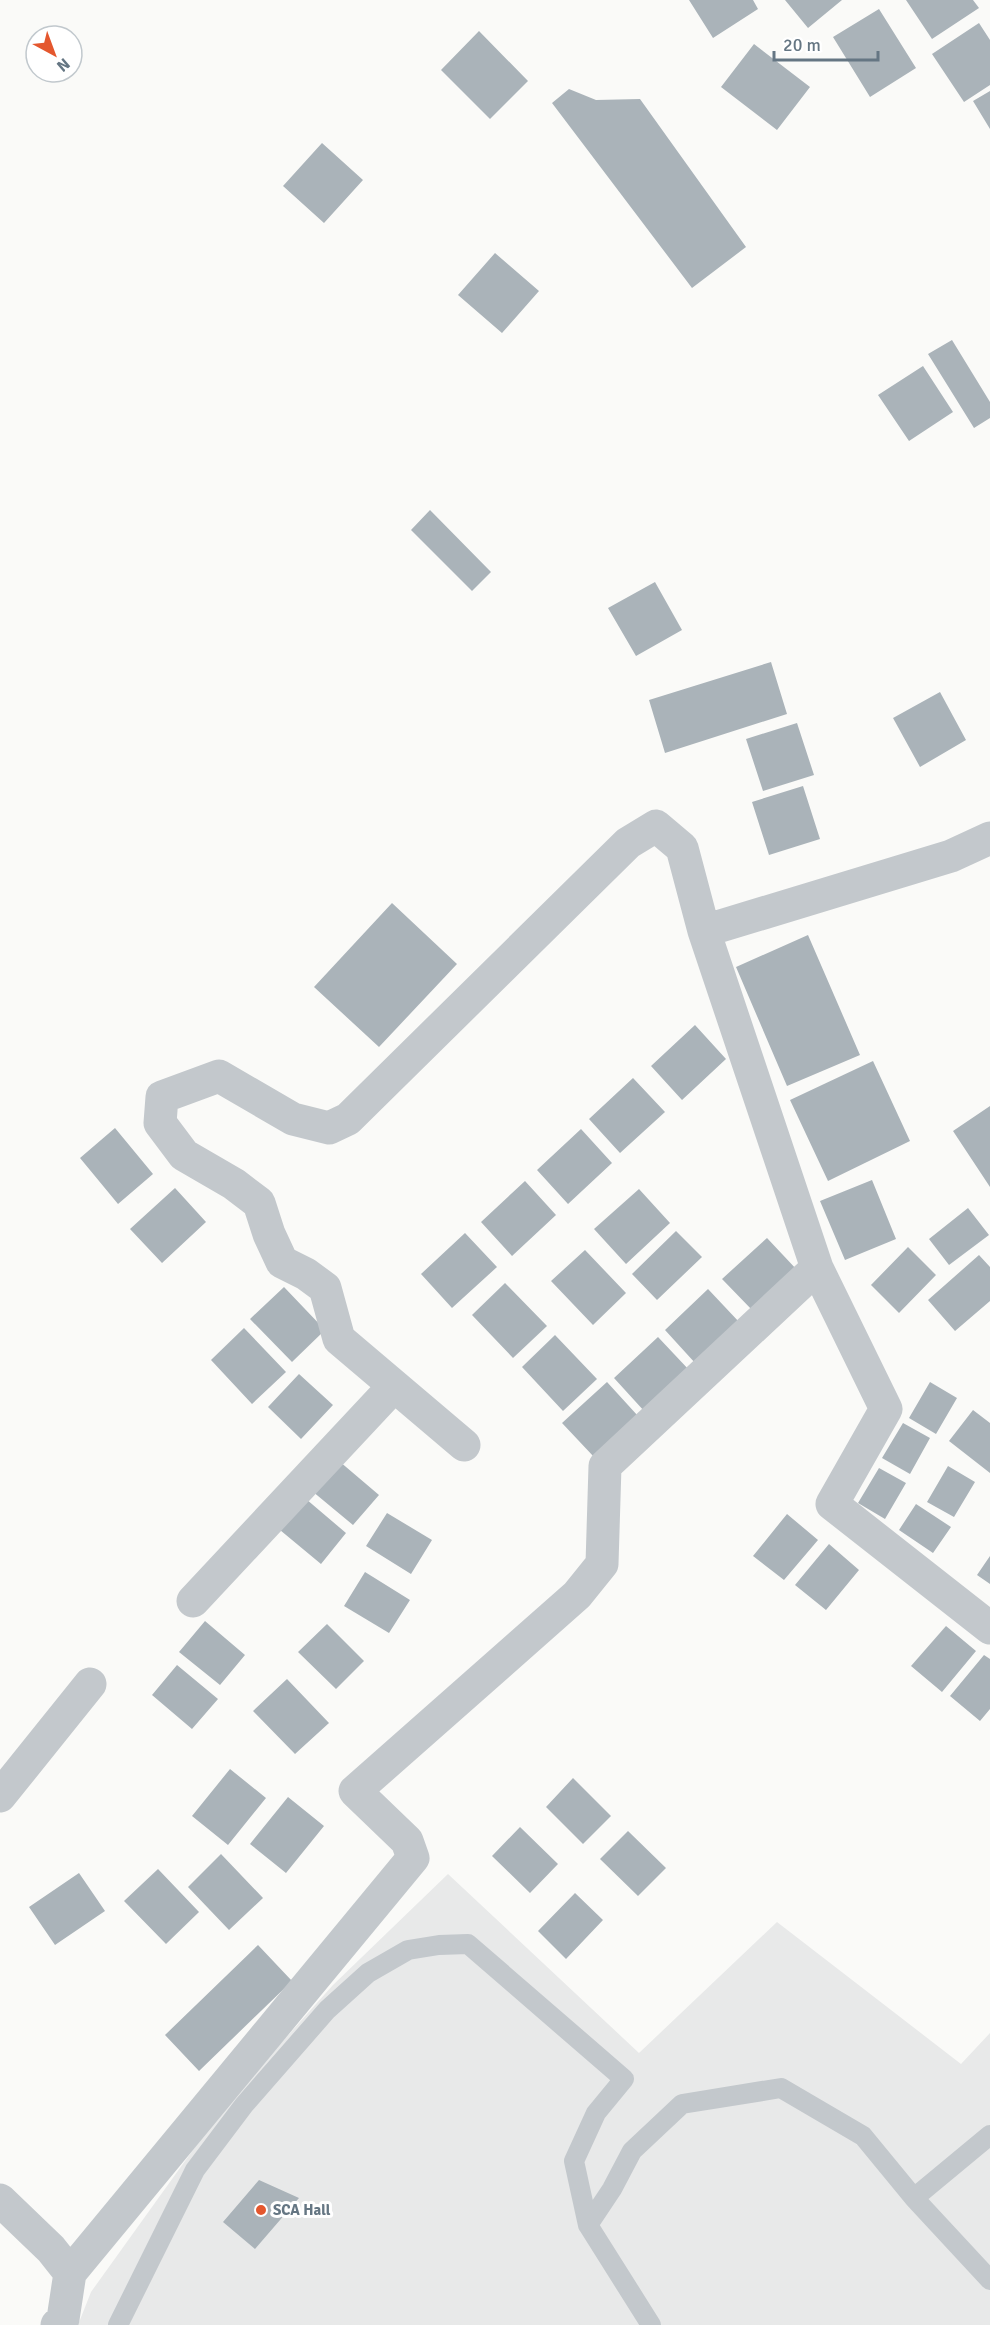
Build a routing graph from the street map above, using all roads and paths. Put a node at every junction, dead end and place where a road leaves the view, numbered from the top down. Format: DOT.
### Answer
graph roads {
  1 [pos="990,838"];
  2 [pos="704,931"];
  3 [pos="817,1269"];
  4 [pos="394,1386"];
  5 [pos="464,1445"];
  6 [pos="193,1600"];
  7 [pos="990,1628"];
  8 [pos="90,1684"];
  9 [pos="0,1796"];
  10 [pos="990,2135"];
  11 [pos="915,2198"];
  12 [pos="0,2200"];
  13 [pos="588,2225"];
  14 [pos="70,2273"];
  15 [pos="990,2280"];
  16 [pos="57,2325"];
  17 [pos="118,2325"];
  18 [pos="651,2325"];
  1 -- 2 [label="street"];
  2 -- 3 [label="street"];
  2 -- 4 [label="street"];
  3 -- 7 [label="street"];
  3 -- 14 [label="street"];
  4 -- 5 [label="street"];
  4 -- 6 [label="street"];
  8 -- 9 [label="street"];
  10 -- 11 [label="lane"];
  11 -- 13 [label="lane"];
  11 -- 15 [label="lane"];
  12 -- 14 [label="street"];
  13 -- 17 [label="lane"];
  13 -- 18 [label="lane"];
  14 -- 16 [label="street"];
}
